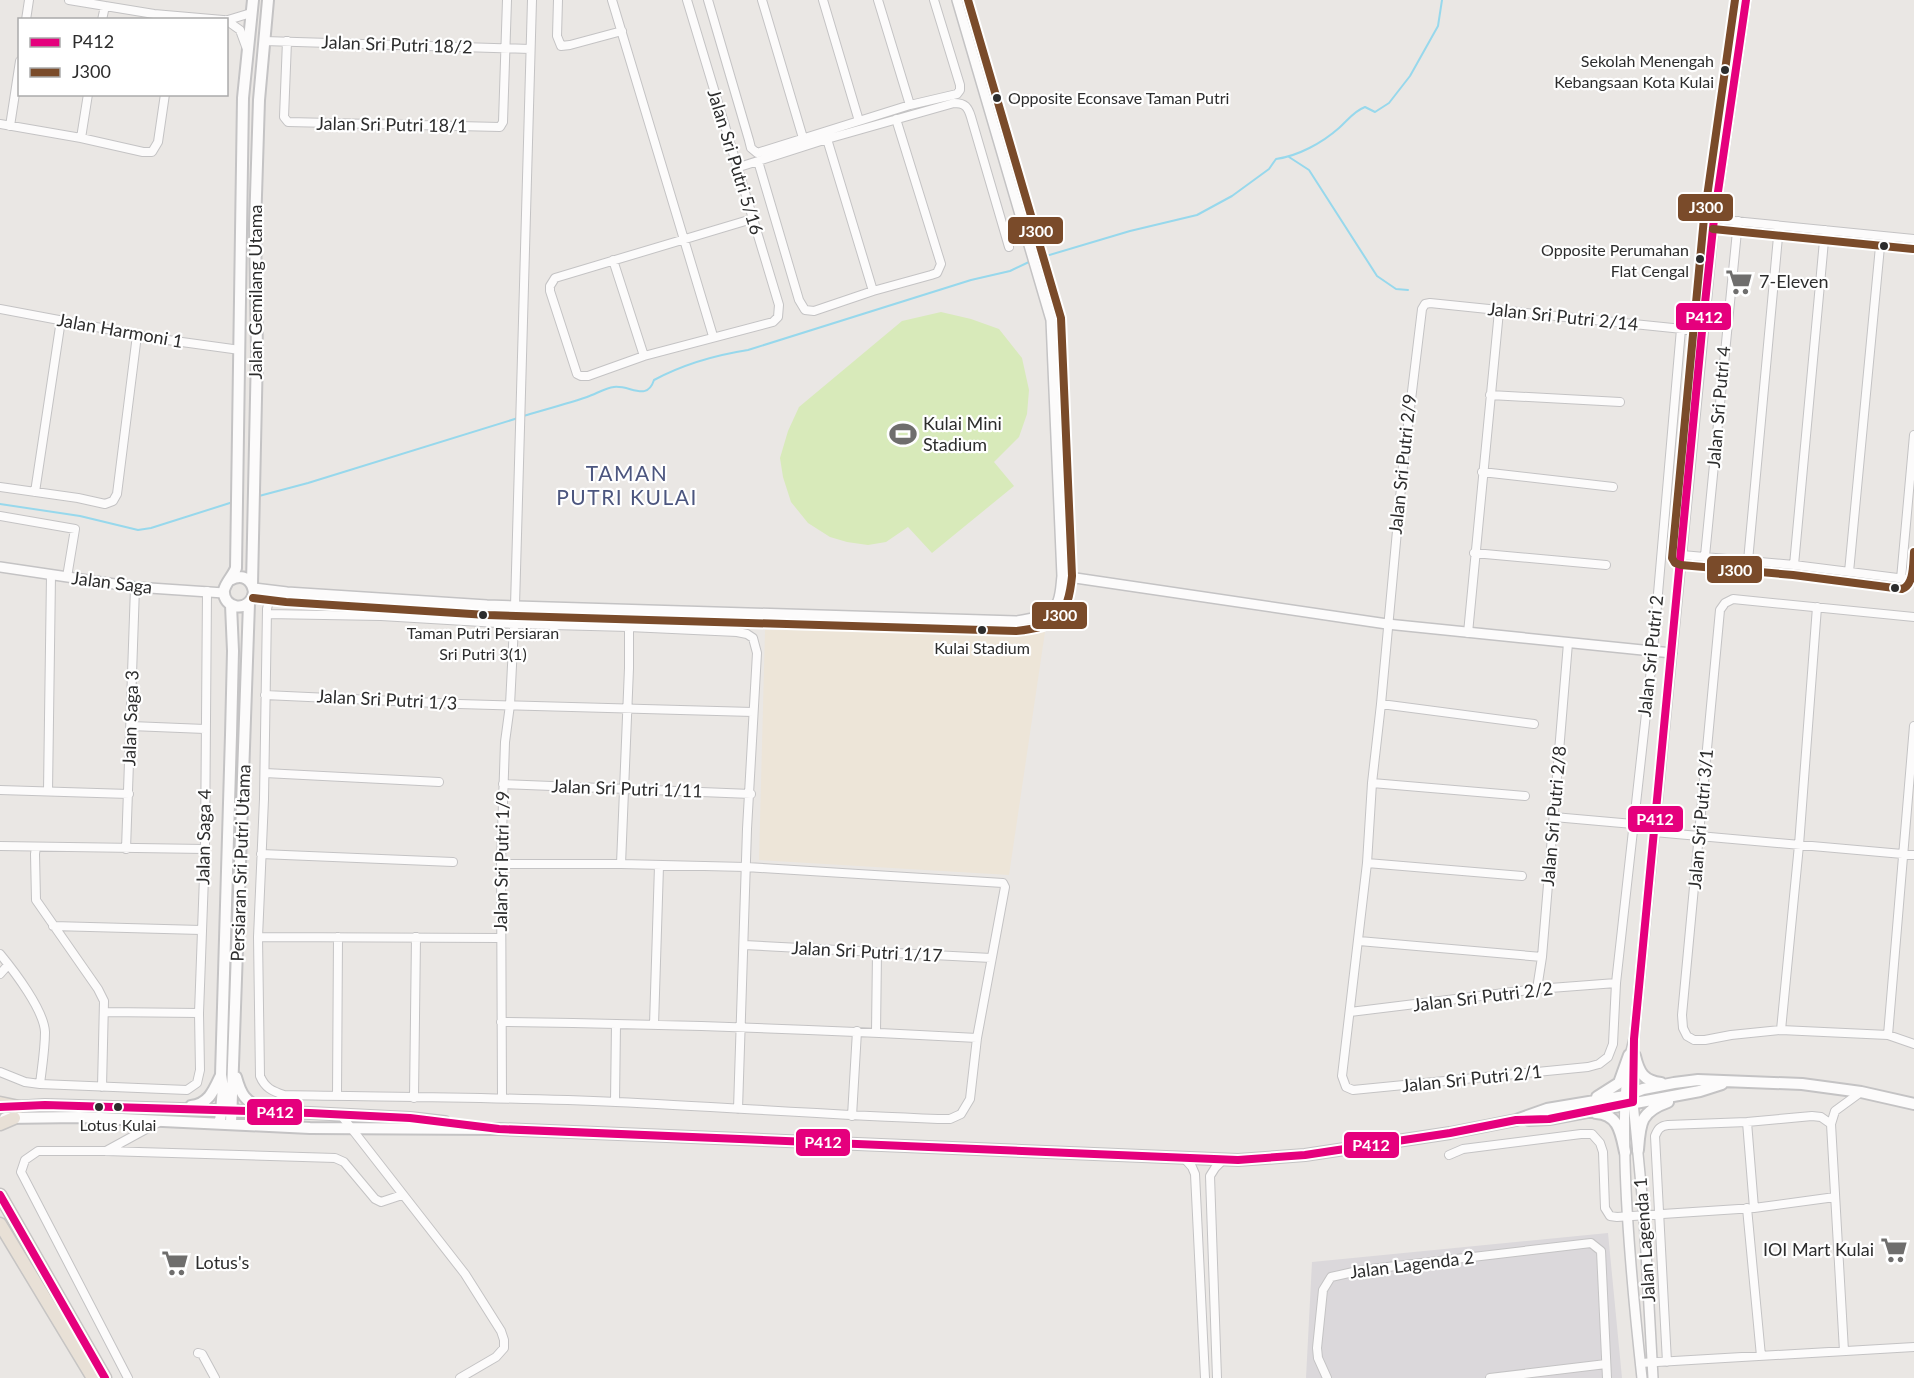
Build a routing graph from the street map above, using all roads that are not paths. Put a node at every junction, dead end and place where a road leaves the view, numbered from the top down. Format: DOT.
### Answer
graph roads {
  1 [pos="29,0"];
  2 [pos="69,0"];
  3 [pos="253,0"];
  4 [pos="268,0"];
  5 [pos="507,0"];
  6 [pos="532,0"];
  7 [pos="558,0"];
  8 [pos="612,0"];
  9 [pos="687,0"];
  10 [pos="708,0"];
  11 [pos="762,0"];
  12 [pos="823,0"];
  13 [pos="878,0"];
  14 [pos="934,0"];
  15 [pos="957,0"];
  16 [pos="1746,0"];
  17 [pos="105,6"];
  18 [pos="251,13"];
  19 [pos="26,18"];
  20 [pos="102,18"];
  21 [pos="202,18"];
  22 [pos="228,19"];
  23 [pos="228,21"];
  24 [pos="622,31"];
  25 [pos="264,41"];
  26 [pos="287,41"];
  27 [pos="506,48"];
  28 [pos="530,49"];
  29 [pos="248,51"];
  30 [pos="18,74"];
  31 [pos="88,96"];
  32 [pos="165,96"];
  33 [pos="910,105"];
  34 [pos="896,119"];
  35 [pos="859,121"];
  36 [pos="0,124"];
  37 [pos="10,126"];
  38 [pos="81,138"];
  39 [pos="803,138"];
  40 [pos="827,139"];
  41 [pos="758,157"];
  42 [pos="736,168"];
  43 [pos="752,219"];
  44 [pos="1713,219"];
  45 [pos="1738,221"];
  46 [pos="1779,225"];
  47 [pos="1825,230"];
  48 [pos="1881,236"];
  49 [pos="684,238"];
  50 [pos="1914,239"];
  51 [pos="1010,247"];
  52 [pos="613,260"];
  53 [pos="873,291"];
  54 [pos="1425,304"];
  55 [pos="0,309"];
  56 [pos="1499,311"];
  57 [pos="61,320"];
  58 [pos="1681,329"];
  59 [pos="1702,331"];
  60 [pos="137,335"];
  61 [pos="713,336"];
  62 [pos="240,350"];
  63 [pos="644,356"];
  64 [pos="1490,395"];
  65 [pos="1620,402"];
  66 [pos="1914,435"];
  67 [pos="1482,472"];
  68 [pos="0,487"];
  69 [pos="1612,487"];
  70 [pos="35,492"];
  71 [pos="1911,496"];
  72 [pos="0,516"];
  73 [pos="1474,553"];
  74 [pos="1682,555"];
  75 [pos="1705,556"];
  76 [pos="1748,561"];
  77 [pos="1794,565"];
  78 [pos="1606,566"];
  79 [pos="0,567"];
  80 [pos="1850,572"];
  81 [pos="51,575"];
  82 [pos="1062,576"];
  83 [pos="68,577"];
  84 [pos="230,579"];
  85 [pos="1901,579"];
  86 [pos="1914,580"];
  87 [pos="253,586"];
  88 [pos="135,587"];
  89 [pos="207,591"];
  90 [pos="287,592"];
  91 [pos="224,593"];
  92 [pos="270,596"];
  93 [pos="251,601"];
  94 [pos="231,604"];
  95 [pos="514,606"];
  96 [pos="1817,607"];
  97 [pos="267,614"];
  98 [pos="1914,617"];
  99 [pos="514,624"];
  100 [pos="1387,624"];
  101 [pos="629,627"];
  102 [pos="1468,633"];
  103 [pos="1568,643"];
  104 [pos="1653,651"];
  105 [pos="1672,653"];
  106 [pos="265,695"];
  107 [pos="1381,704"];
  108 [pos="510,705"];
  109 [pos="627,708"];
  110 [pos="753,712"];
  111 [pos="1534,724"];
  112 [pos="131,726"];
  113 [pos="1914,726"];
  114 [pos="205,729"];
  115 [pos="265,774"];
  116 [pos="439,782"];
  117 [pos="1372,783"];
  118 [pos="503,784"];
  119 [pos="623,788"];
  120 [pos="0,790"];
  121 [pos="48,791"];
  122 [pos="751,794"];
  123 [pos="129,795"];
  124 [pos="1525,796"];
  125 [pos="1554,817"];
  126 [pos="1633,824"];
  127 [pos="1654,832"];
  128 [pos="1699,836"];
  129 [pos="1799,845"];
  130 [pos="0,846"];
  131 [pos="36,847"];
  132 [pos="126,849"];
  133 [pos="205,849"];
  134 [pos="261,854"];
  135 [pos="1902,854"];
  136 [pos="1914,855"];
  137 [pos="453,862"];
  138 [pos="1367,863"];
  139 [pos="501,864"];
  140 [pos="621,864"];
  141 [pos="659,866"];
  142 [pos="746,867"];
  143 [pos="1522,876"];
  144 [pos="54,926"];
  145 [pos="201,930"];
  146 [pos="258,937"];
  147 [pos="338,937"];
  148 [pos="416,937"];
  149 [pos="501,938"];
  150 [pos="1359,941"];
  151 [pos="744,945"];
  152 [pos="877,953"];
  153 [pos="0,954"];
  154 [pos="1542,957"];
  155 [pos="991,958"];
  156 [pos="9,965"];
  157 [pos="0,974"];
  158 [pos="1616,983"];
  159 [pos="1537,990"];
  160 [pos="104,1012"];
  161 [pos="199,1012"];
  162 [pos="1350,1012"];
  163 [pos="501,1022"];
  164 [pos="616,1024"];
  165 [pos="654,1025"];
  166 [pos="741,1028"];
  167 [pos="1781,1030"];
  168 [pos="857,1031"];
  169 [pos="876,1032"];
  170 [pos="1888,1035"];
  171 [pos="977,1038"];
  172 [pos="1914,1044"];
  173 [pos="1632,1056"];
  174 [pos="1599,1064"];
  175 [pos="0,1072"];
  176 [pos="235,1074"];
  177 [pos="221,1075"];
  178 [pos="1726,1082"];
  179 [pos="1674,1083"];
  180 [pos="40,1084"];
  181 [pos="102,1087"];
  182 [pos="1346,1087"];
  183 [pos="1700,1091"];
  184 [pos="1861,1092"];
  185 [pos="337,1096"];
  186 [pos="414,1098"];
  187 [pos="502,1098"];
  188 [pos="1629,1099"];
  189 [pos="615,1102"];
  190 [pos="1914,1104"];
  191 [pos="0,1105"];
  192 [pos="167,1109"];
  193 [pos="738,1109"];
  194 [pos="226,1110"];
  195 [pos="1573,1110"];
  196 [pos="16,1112"];
  197 [pos="267,1112"];
  198 [pos="341,1115"];
  199 [pos="852,1116"];
  200 [pos="0,1118"];
  201 [pos="162,1120"];
  202 [pos="1748,1122"];
  203 [pos="220,1123"];
  204 [pos="231,1123"];
  205 [pos="0,1124"];
  206 [pos="1831,1124"];
  207 [pos="349,1127"];
  208 [pos="499,1129"];
  209 [pos="1638,1150"];
  210 [pos="105,1151"];
  211 [pos="1625,1152"];
  212 [pos="1449,1155"];
  213 [pos="1184,1158"];
  214 [pos="1224,1159"];
  215 [pos="0,1195"];
  216 [pos="402,1195"];
  217 [pos="1834,1197"];
  218 [pos="1750,1208"];
  219 [pos="1658,1215"];
  220 [pos="1644,1216"];
  221 [pos="1627,1217"];
  222 [pos="0,1224"];
  223 [pos="1914,1347"];
  224 [pos="1844,1351"];
  225 [pos="198,1353"];
  226 [pos="1761,1356"];
  227 [pos="1667,1362"];
  228 [pos="1653,1363"];
  229 [pos="1606,1364"];
  230 [pos="1640,1364"];
  231 [pos="93,1378"];
  232 [pos="105,1378"];
  233 [pos="128,1378"];
  234 [pos="215,1378"];
  235 [pos="460,1378"];
  236 [pos="1205,1378"];
  237 [pos="1217,1378"];
  238 [pos="1327,1378"];
  239 [pos="1490,1378"];
  240 [pos="1607,1378"];
  241 [pos="1642,1378"];
  242 [pos="1653,1378"];
  1 -- 19 [label="street"];
  2 -- 17 [label="street"];
  3 -- 18 [label="main road, Jalan Gemilang Utama"];
  4 -- 25 [label="main road, Jalan Gemilang Utama"];
  5 -- 27 [label="street"];
  6 -- 28 [label="street, Jalan Sri Putri 1/9"];
  7 -- 24 [label="street"];
  8 -- 24 [label="street"];
  9 -- 42 [label="street, Jalan Sri Putri 5/16"];
  10 -- 41 [label="street"];
  11 -- 39 [label="street"];
  12 -- 35 [label="street"];
  13 -- 33 [label="street"];
  14 -- 33 [label="street"];
  15 -- 82 [label="street"];
  16 -- 44 [label="street"];
  17 -- 20 [label="street"];
  17 -- 21 [label="street"];
  18 -- 22 [label="street"];
  18 -- 29 [label="main road, Jalan Gemilang Utama"];
  23 -- 29 [label="street"];
  24 -- 49 [label="street"];
  25 -- 26 [label="street, Jalan Sri Putri 18/2"];
  25 -- 87 [label="main road, Jalan Gemilang Utama"];
  26 -- 27 [label="street, Jalan Sri Putri 18/2"];
  26 -- 27 [label="street, Jalan Sri Putri 18/1"];
  27 -- 28 [label="street, Jalan Sri Putri 18/2"];
  28 -- 95 [label="street, Jalan Sri Putri 1/9"];
  29 -- 62 [label="main road, Jalan Gemilang Utama"];
  30 -- 37 [label="street"];
  31 -- 38 [label="street"];
  32 -- 38 [label="street"];
  33 -- 35 [label="street"];
  34 -- 40 [label="street"];
  34 -- 51 [label="street"];
  34 -- 53 [label="street"];
  35 -- 39 [label="street"];
  36 -- 37 [label="street"];
  37 -- 38 [label="street"];
  39 -- 41 [label="street"];
  40 -- 41 [label="street"];
  40 -- 53 [label="street"];
  41 -- 42 [label="street"];
  41 -- 53 [label="street"];
  42 -- 43 [label="street, Jalan Sri Putri 5/16"];
  43 -- 49 [label="street"];
  43 -- 61 [label="street, Jalan Sri Putri 5/16"];
  44 -- 45 [label="street"];
  44 -- 59 [label="street"];
  45 -- 46 [label="street"];
  45 -- 75 [label="street, Jalan Sri Putri 4"];
  46 -- 47 [label="street"];
  46 -- 76 [label="street"];
  47 -- 48 [label="street"];
  47 -- 77 [label="street"];
  48 -- 50 [label="street"];
  48 -- 80 [label="street"];
  49 -- 52 [label="street"];
  49 -- 61 [label="street"];
  52 -- 63 [label="street"];
  52 -- 63 [label="street"];
  54 -- 56 [label="street, Jalan Sri Putri 2/14"];
  54 -- 100 [label="street, Jalan Sri Putri 2/9"];
  55 -- 57 [label="street, Jalan Harmoni 1"];
  56 -- 58 [label="street, Jalan Sri Putri 2/14"];
  56 -- 64 [label="street"];
  57 -- 60 [label="street, Jalan Harmoni 1"];
  57 -- 70 [label="street"];
  58 -- 59 [label="street, Jalan Sri Putri 2/14"];
  58 -- 104 [label="street, Jalan Sri Putri 2"];
  59 -- 74 [label="street"];
  60 -- 62 [label="street, Jalan Harmoni 1"];
  60 -- 70 [label="street"];
  61 -- 63 [label="street"];
  62 -- 84 [label="main road, Jalan Gemilang Utama"];
  64 -- 65 [label="street"];
  64 -- 67 [label="street"];
  66 -- 71 [label="street"];
  67 -- 69 [label="street"];
  67 -- 73 [label="street"];
  68 -- 70 [label="street"];
  71 -- 85 [label="street"];
  72 -- 83 [label="street"];
  73 -- 78 [label="street"];
  73 -- 102 [label="street"];
  74 -- 75 [label="street"];
  74 -- 105 [label="street"];
  75 -- 76 [label="street"];
  76 -- 77 [label="street"];
  77 -- 80 [label="street"];
  79 -- 81 [label="street, Jalan Saga"];
  80 -- 85 [label="street"];
  81 -- 83 [label="street, Jalan Saga"];
  81 -- 121 [label="street"];
  82 -- 95 [label="street"];
  82 -- 100 [label="street"];
  83 -- 88 [label="street, Jalan Saga"];
  84 -- 87 [label="main road"];
  84 -- 91 [label="main road"];
  85 -- 86 [label="street"];
  87 -- 90 [label="street"];
  87 -- 93 [label="main road"];
  88 -- 89 [label="street, Jalan Saga"];
  88 -- 112 [label="street, Jalan Saga 3"];
  89 -- 91 [label="street, Jalan Saga"];
  89 -- 114 [label="street, Jalan Saga 4"];
  90 -- 92 [label="street"];
  90 -- 95 [label="street"];
  91 -- 94 [label="main road"];
  92 -- 93 [label="street"];
  92 -- 97 [label="street"];
  93 -- 94 [label="main road"];
  93 -- 176 [label="main road, Persiaran Sri Putri Utama"];
  94 -- 177 [label="main road, Persiaran Sri Putri Utama"];
  95 -- 99 [label="street, Jalan Sri Putri 1/9"];
  96 -- 98 [label="street"];
  96 -- 128 [label="street, Jalan Sri Putri 3/1"];
  96 -- 129 [label="street"];
  97 -- 99 [label="street"];
  97 -- 106 [label="street"];
  99 -- 101 [label="street"];
  99 -- 108 [label="street, Jalan Sri Putri 1/9"];
  100 -- 102 [label="street"];
  100 -- 107 [label="street, Jalan Sri Putri 2/9"];
  101 -- 109 [label="street"];
  101 -- 110 [label="street"];
  102 -- 103 [label="street"];
  103 -- 104 [label="street"];
  103 -- 125 [label="street, Jalan Sri Putri 2/8"];
  104 -- 105 [label="street"];
  104 -- 126 [label="street, Jalan Sri Putri 2"];
  105 -- 127 [label="street"];
  106 -- 108 [label="street, Jalan Sri Putri 1/3"];
  106 -- 115 [label="street"];
  107 -- 111 [label="street"];
  107 -- 117 [label="street, Jalan Sri Putri 2/9"];
  108 -- 109 [label="street, Jalan Sri Putri 1/3"];
  108 -- 118 [label="street, Jalan Sri Putri 1/9"];
  109 -- 110 [label="street, Jalan Sri Putri 1/3"];
  109 -- 119 [label="street"];
  110 -- 122 [label="street"];
  112 -- 114 [label="street"];
  112 -- 123 [label="street, Jalan Saga 3"];
  113 -- 135 [label="street"];
  114 -- 133 [label="street, Jalan Saga 4"];
  115 -- 116 [label="street"];
  115 -- 134 [label="street"];
  117 -- 124 [label="street"];
  117 -- 138 [label="street, Jalan Sri Putri 2/9"];
  118 -- 119 [label="street, Jalan Sri Putri 1/11"];
  118 -- 139 [label="street, Jalan Sri Putri 1/9"];
  119 -- 122 [label="street, Jalan Sri Putri 1/11"];
  119 -- 140 [label="street"];
  120 -- 121 [label="street"];
  121 -- 123 [label="street"];
  122 -- 142 [label="street"];
  123 -- 132 [label="street, Jalan Saga 3"];
  125 -- 126 [label="street"];
  125 -- 154 [label="street, Jalan Sri Putri 2/8"];
  126 -- 158 [label="street, Jalan Sri Putri 2"];
  127 -- 128 [label="street"];
  127 -- 173 [label="street"];
  128 -- 129 [label="street"];
  128 -- 167 [label="street, Jalan Sri Putri 3/1"];
  129 -- 135 [label="street"];
  129 -- 167 [label="street"];
  130 -- 131 [label="street"];
  131 -- 132 [label="street"];
  131 -- 144 [label="street"];
  132 -- 133 [label="street"];
  133 -- 145 [label="street, Jalan Saga 4"];
  134 -- 137 [label="street"];
  134 -- 146 [label="street"];
  135 -- 136 [label="street"];
  135 -- 170 [label="street"];
  138 -- 143 [label="street"];
  138 -- 150 [label="street, Jalan Sri Putri 2/9"];
  139 -- 140 [label="street"];
  139 -- 149 [label="street, Jalan Sri Putri 1/9"];
  140 -- 141 [label="street"];
  141 -- 142 [label="street"];
  141 -- 165 [label="street"];
  142 -- 151 [label="street"];
  142 -- 155 [label="street"];
  144 -- 145 [label="street"];
  144 -- 160 [label="street"];
  145 -- 161 [label="street, Jalan Saga 4"];
  146 -- 147 [label="street"];
  146 -- 185 [label="street"];
  147 -- 148 [label="street"];
  147 -- 185 [label="street"];
  148 -- 149 [label="street"];
  148 -- 186 [label="street"];
  149 -- 163 [label="street, Jalan Sri Putri 1/9"];
  150 -- 154 [label="street"];
  150 -- 162 [label="street, Jalan Sri Putri 2/9"];
  151 -- 152 [label="street, Jalan Sri Putri 1/17"];
  151 -- 166 [label="street"];
  152 -- 155 [label="street, Jalan Sri Putri 1/17"];
  152 -- 169 [label="street"];
  153 -- 156 [label="street"];
  154 -- 159 [label="street, Jalan Sri Putri 2/8"];
  155 -- 171 [label="street"];
  156 -- 157 [label="street"];
  156 -- 180 [label="street"];
  158 -- 159 [label="street, Jalan Sri Putri 2/2"];
  158 -- 174 [label="street, Jalan Sri Putri 2"];
  159 -- 162 [label="street, Jalan Sri Putri 2/2"];
  160 -- 161 [label="street"];
  160 -- 181 [label="street"];
  161 -- 181 [label="street, Jalan Saga 4"];
  162 -- 182 [label="street, Jalan Sri Putri 2/9"];
  163 -- 164 [label="street"];
  163 -- 187 [label="street, Jalan Sri Putri 1/9"];
  164 -- 165 [label="street"];
  164 -- 189 [label="street"];
  165 -- 166 [label="street"];
  166 -- 168 [label="street"];
  166 -- 193 [label="street"];
  167 -- 170 [label="street"];
  168 -- 169 [label="street"];
  168 -- 199 [label="street"];
  169 -- 171 [label="street"];
  170 -- 172 [label="street"];
  171 -- 199 [label="street"];
  173 -- 179 [label="main road"];
  173 -- 188 [label="street"];
  173 -- 195 [label="main road"];
  174 -- 182 [label="street, Jalan Sri Putri 2/1"];
  175 -- 180 [label="street"];
  176 -- 194 [label="main road, Persiaran Sri Putri Utama"];
  176 -- 197 [label="main road"];
  177 -- 192 [label="main road"];
  177 -- 194 [label="main road, Persiaran Sri Putri Utama"];
  178 -- 179 [label="main road"];
  178 -- 183 [label="main road"];
  178 -- 184 [label="main road"];
  179 -- 188 [label="main road"];
  180 -- 181 [label="street"];
  183 -- 188 [label="main road"];
  183 -- 209 [label="main road"];
  184 -- 190 [label="main road"];
  184 -- 206 [label="street"];
  185 -- 186 [label="street"];
  186 -- 187 [label="street"];
  187 -- 189 [label="street"];
  188 -- 195 [label="main road"];
  188 -- 209 [label="street, Jalan Lagenda 1"];
  188 -- 211 [label="street, Jalan Lagenda 1"];
  189 -- 193 [label="street"];
  191 -- 196 [label="highway"];
  192 -- 194 [label="main road"];
  192 -- 196 [label="main road"];
  193 -- 199 [label="street"];
  194 -- 197 [label="main road"];
  194 -- 203 [label="main road, Persiaran Sri Putri Utama"];
  194 -- 204 [label="main road, Persiaran Sri Putri Utama"];
  195 -- 211 [label="main road"];
  195 -- 214 [label="main road"];
  196 -- 200 [label="main road"];
  196 -- 201 [label="main road"];
  196 -- 205 [label="highway"];
  197 -- 198 [label="main road"];
  198 -- 207 [label="street"];
  198 -- 208 [label="main road"];
  201 -- 203 [label="main road"];
  201 -- 210 [label="street"];
  202 -- 206 [label="street"];
  202 -- 218 [label="street"];
  202 -- 219 [label="street"];
  203 -- 204 [label="main road"];
  204 -- 207 [label="main road"];
  206 -- 217 [label="street"];
  207 -- 208 [label="main road"];
  207 -- 216 [label="street"];
  208 -- 213 [label="main road"];
  209 -- 220 [label="street, Jalan Lagenda 1"];
  210 -- 216 [label="street"];
  210 -- 233 [label="street"];
  211 -- 221 [label="street, Jalan Lagenda 1"];
  212 -- 221 [label="street"];
  213 -- 214 [label="main road"];
  213 -- 236 [label="street"];
  214 -- 237 [label="street"];
  215 -- 232 [label="highway"];
  216 -- 235 [label="street"];
  217 -- 218 [label="street"];
  217 -- 224 [label="street"];
  218 -- 219 [label="street"];
  218 -- 226 [label="street"];
  219 -- 220 [label="street"];
  219 -- 227 [label="street"];
  220 -- 221 [label="street"];
  220 -- 228 [label="street, Jalan Lagenda 1"];
  221 -- 230 [label="street, Jalan Lagenda 1"];
  222 -- 231 [label="highway"];
  223 -- 224 [label="street"];
  224 -- 226 [label="street"];
  225 -- 234 [label="street"];
  226 -- 227 [label="street"];
  227 -- 228 [label="street"];
  228 -- 230 [label="street"];
  228 -- 242 [label="street, Jalan Lagenda 1"];
  229 -- 238 [label="street, Jalan Lagenda 2"];
  229 -- 239 [label="street"];
  229 -- 240 [label="street"];
  230 -- 241 [label="street, Jalan Lagenda 1"];
}
